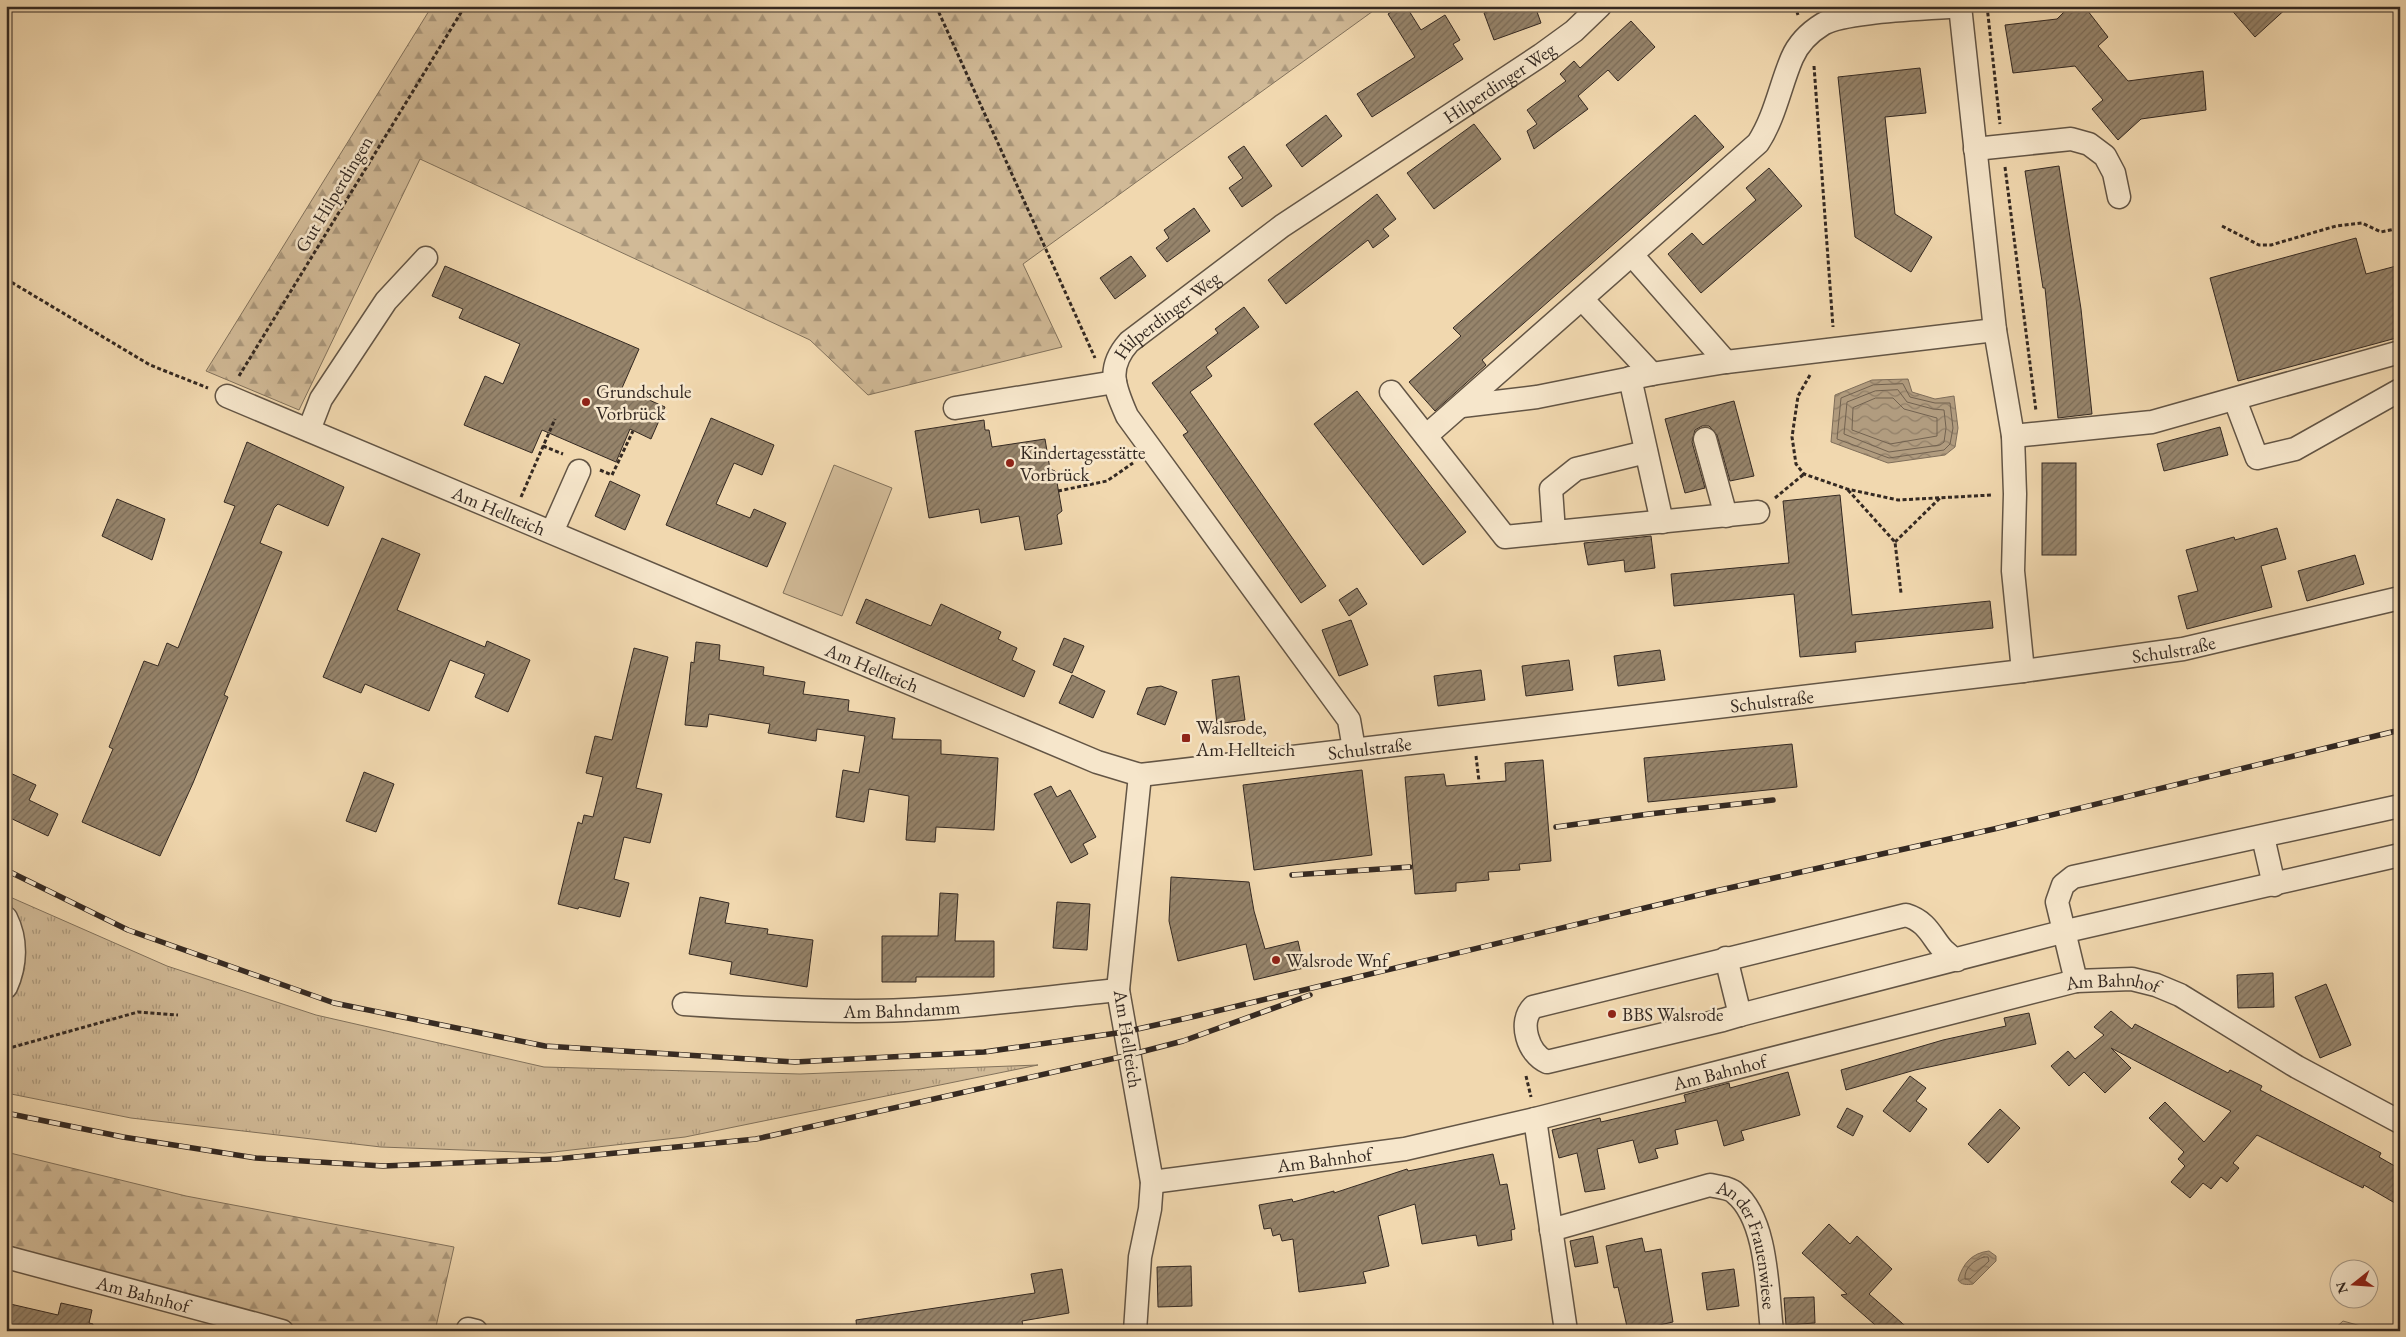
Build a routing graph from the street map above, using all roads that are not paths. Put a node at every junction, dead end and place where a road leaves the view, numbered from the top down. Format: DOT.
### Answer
graph roads {
  1 [pos="1600,6"];
  2 [pos="1960,6"];
  3 [pos="1976,149"];
  4 [pos="2119,197"];
  5 [pos="1632,255"];
  6 [pos="426,258"];
  7 [pos="1582,299"];
  8 [pos="1995,330"];
  9 [pos="2400,352"];
  10 [pos="1726,362"];
  11 [pos="1652,374"];
  12 [pos="1114,376"];
  13 [pos="1630,378"];
  14 [pos="2400,390"];
  15 [pos="1391,392"];
  16 [pos="227,396"];
  17 [pos="2235,400"];
  18 [pos="1462,406"];
  19 [pos="955,408"];
  20 [pos="309,430"];
  21 [pos="1426,436"];
  22 [pos="2013,436"];
  23 [pos="1705,439"];
  24 [pos="1646,452"];
  25 [pos="579,470"];
  26 [pos="1758,512"];
  27 [pos="1726,516"];
  28 [pos="1662,522"];
  29 [pos="552,532"];
  30 [pos="1554,532"];
  31 [pos="2400,598"];
  32 [pos="2023,671"];
  33 [pos="1354,749"];
  34 [pos="1140,775"];
  35 [pos="2400,806"];
  36 [pos="2263,837"];
  37 [pos="2400,855"];
  38 [pos="2274,885"];
  39 [pos="6,918"];
  40 [pos="2062,932"];
  41 [pos="1726,958"];
  42 [pos="1957,960"];
  43 [pos="2076,981"];
  44 [pos="6,987"];
  45 [pos="1118,990"];
  46 [pos="684,1004"];
  47 [pos="1740,1015"];
  48 [pos="1536,1119"];
  49 [pos="2400,1122"];
  50 [pos="1152,1182"];
  51 [pos="1551,1230"];
  52 [pos="6,1257"];
  53 [pos="282,1331"];
  54 [pos="468,1331"];
  55 [pos="476,1331"];
  56 [pos="1134,1331"];
  57 [pos="1566,1331"];
  58 [pos="1772,1331"];
  1 -- 12 [label="street, Hilperdinger Weg"];
  2 -- 3 [label="street"];
  2 -- 5 [label="street"];
  3 -- 4 [label="street"];
  3 -- 8 [label="street"];
  5 -- 7 [label="street"];
  5 -- 10 [label="street"];
  6 -- 20 [label="street"];
  7 -- 11 [label="street"];
  7 -- 18 [label="street"];
  8 -- 10 [label="street"];
  8 -- 22 [label="street"];
  9 -- 17 [label="street"];
  10 -- 11 [label="street"];
  11 -- 13 [label="street"];
  12 -- 19 [label="street"];
  12 -- 33 [label="street, Hilperdinger Weg"];
  13 -- 18 [label="street"];
  13 -- 24 [label="street"];
  14 -- 17 [label="street"];
  15 -- 21 [label="street"];
  16 -- 20 [label="street, Am Hellteich"];
  17 -- 22 [label="street"];
  18 -- 21 [label="street"];
  20 -- 29 [label="street, Am Hellteich"];
  21 -- 30 [label="street"];
  22 -- 32 [label="street"];
  23 -- 27 [label="street"];
  24 -- 28 [label="street"];
  24 -- 30 [label="street"];
  25 -- 29 [label="street"];
  26 -- 27 [label="street"];
  27 -- 28 [label="street"];
  28 -- 30 [label="street"];
  29 -- 34 [label="street, Am Hellteich"];
  31 -- 32 [label="street, Schulstraße"];
  32 -- 33 [label="street, Schulstraße"];
  33 -- 34 [label="street, Schulstraße"];
  34 -- 45 [label="street, Am Hellteich"];
  35 -- 36 [label="street"];
  36 -- 38 [label="street"];
  36 -- 40 [label="street"];
  37 -- 38 [label="street"];
  38 -- 40 [label="street"];
  39 -- 44 [label="street"];
  40 -- 42 [label="street"];
  40 -- 43 [label="street"];
  41 -- 42 [label="street"];
  41 -- 47 [label="street"];
  41 -- 47 [label="street"];
  42 -- 47 [label="street"];
  43 -- 48 [label="street, Am Bahnhof"];
  43 -- 49 [label="street, Am Bahnhof"];
  45 -- 46 [label="street, Am Bahndamm"];
  45 -- 50 [label="street, Am Hellteich"];
  48 -- 50 [label="street, Am Bahnhof"];
  48 -- 51 [label="street"];
  50 -- 56 [label="street"];
  51 -- 57 [label="street"];
  51 -- 58 [label="street, An der Frauenwiese"];
  52 -- 53 [label="street, Am Bahnhof"];
  54 -- 55 [label="street"];
}
